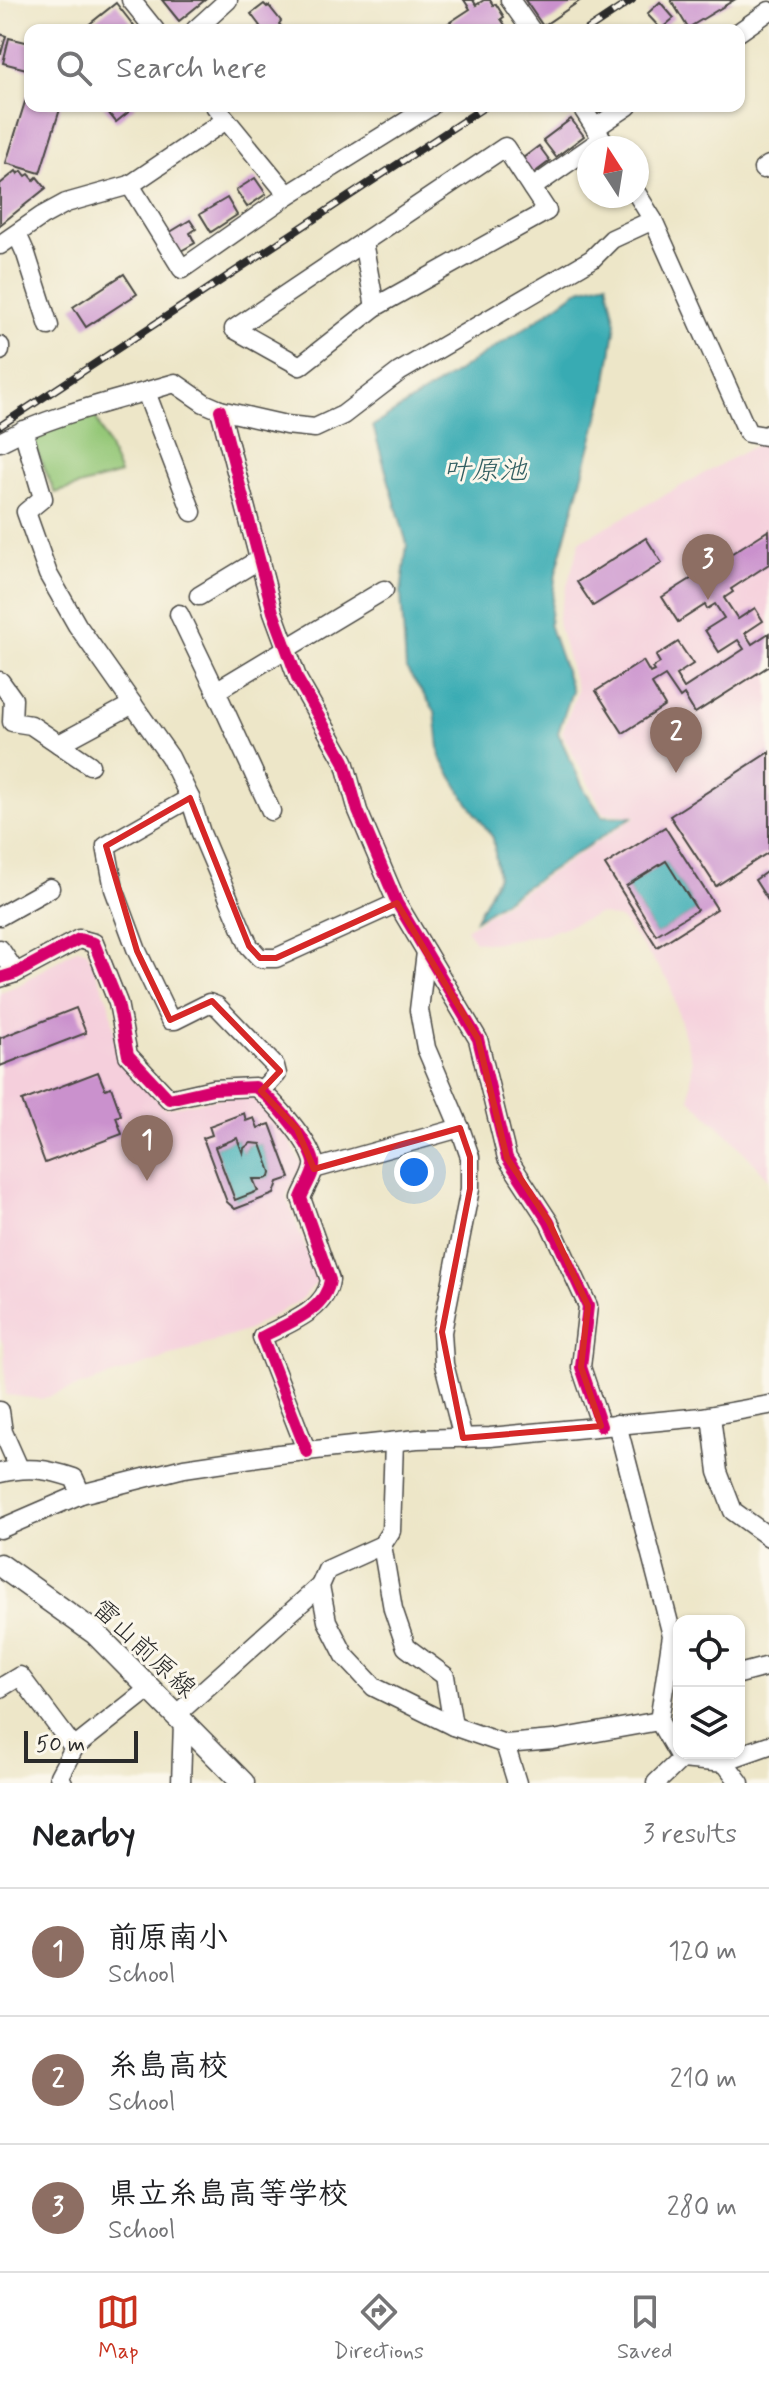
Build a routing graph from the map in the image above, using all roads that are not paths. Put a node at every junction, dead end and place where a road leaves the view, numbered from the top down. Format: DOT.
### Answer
graph roads {
  1 [pos="131,0"];
  2 [pos="228,0"];
  3 [pos="510,0"];
  4 [pos="765,21"];
  5 [pos="150,24"];
  6 [pos="202,24"];
  7 [pos="527,24"];
  8 [pos="745,29"];
  9 [pos="421,112"];
  10 [pos="585,112"];
  11 [pos="623,112"];
  12 [pos="220,113"];
  13 [pos="601,136"];
  14 [pos="604,136"];
  15 [pos="577,156"];
  16 [pos="130,185"];
  17 [pos="532,188"];
  18 [pos="288,195"];
  19 [pos="646,208"];
  20 [pos="653,220"];
  21 [pos="17,234"];
  22 [pos="363,242"];
  23 [pos="0,245"];
  24 [pos="375,307"];
  25 [pos="49,326"];
  26 [pos="146,392"];
  27 [pos="220,410"];
  28 [pos="23,430"];
  29 [pos="769,434"];
  30 [pos="0,442"];
  31 [pos="192,512"];
  32 [pos="260,559"];
  33 [pos="384,590"];
  34 [pos="199,596"];
  35 [pos="179,614"];
  36 [pos="287,648"];
  37 [pos="0,681"];
  38 [pos="216,691"];
  39 [pos="133,704"];
  40 [pos="59,744"];
  41 [pos="90,765"];
  42 [pos="190,798"];
  43 [pos="271,811"];
  44 [pos="50,888"];
  45 [pos="397,903"];
  46 [pos="0,916"];
  47 [pos="0,949"];
  48 [pos="426,952"];
  49 [pos="8,976"];
  50 [pos="261,1091"];
  51 [pos="460,1128"];
  52 [pos="314,1169"];
  53 [pos="769,1405"];
  54 [pos="0,1411"];
  55 [pos="711,1416"];
  56 [pos="609,1425"];
  57 [pos="463,1438"];
  58 [pos="394,1442"];
  59 [pos="307,1452"];
  60 [pos="19,1468"];
  61 [pos="0,1473"];
  62 [pos="81,1494"];
  63 [pos="0,1529"];
  64 [pos="769,1537"];
  65 [pos="382,1545"];
  66 [pos="0,1565"];
  67 [pos="320,1586"];
  68 [pos="769,1666"];
  69 [pos="745,1672"];
  70 [pos="0,1688"];
  71 [pos="150,1688"];
  72 [pos="672,1690"];
  73 [pos="179,1718"];
  74 [pos="659,1721"];
  75 [pos="453,1726"];
  76 [pos="505,1744"];
  77 [pos="673,1745"];
  78 [pos="769,1745"];
  79 [pos="74,1748"];
  80 [pos="681,1759"];
  81 [pos="725,1763"];
  82 [pos="63,1783"];
  83 [pos="181,1783"];
  84 [pos="243,1783"];
  85 [pos="517,1783"];
  86 [pos="656,1783"];
  87 [pos="740,1783"];
  1 -- 5 [label="street"];
  2 -- 6 [label="street"];
  3 -- 7 [label="street"];
  4 -- 8 [label="street"];
  9 -- 18 [label="street"];
  10 -- 13 [label="street"];
  11 -- 14 [label="street"];
  12 -- 16 [label="street"];
  12 -- 18 [label="street"];
  15 -- 17 [label="street"];
  16 -- 18 [label="street"];
  16 -- 21 [label="street"];
  17 -- 22 [label="street"];
  17 -- 24 [label="street"];
  19 -- 20 [label="street"];
  20 -- 27 [label="street"];
  20 -- 29 [label="street"];
  21 -- 23 [label="street"];
  21 -- 25 [label="street"];
  22 -- 24 [label="street"];
  22 -- 24 [label="street"];
  26 -- 27 [label="street"];
  26 -- 28 [label="street"];
  26 -- 31 [label="street"];
  27 -- 32 [label="street"];
  28 -- 30 [label="street"];
  28 -- 39 [label="street"];
  32 -- 34 [label="street"];
  32 -- 36 [label="street"];
  33 -- 36 [label="street"];
  35 -- 38 [label="street"];
  36 -- 38 [label="street"];
  36 -- 45 [label="street"];
  37 -- 40 [label="street"];
  38 -- 43 [label="street"];
  39 -- 40 [label="street"];
  39 -- 42 [label="street"];
  40 -- 41 [label="street"];
  42 -- 45 [label="street"];
  42 -- 50 [label="street"];
  44 -- 46 [label="street"];
  45 -- 48 [label="street"];
  47 -- 49 [label="street"];
  48 -- 51 [label="street"];
  48 -- 56 [label="street"];
  49 -- 50 [label="street"];
  50 -- 52 [label="street"];
  51 -- 52 [label="street"];
  51 -- 57 [label="street"];
  52 -- 59 [label="street"];
  53 -- 55 [label="street"];
  54 -- 60 [label="street"];
  55 -- 56 [label="street"];
  55 -- 64 [label="street"];
  56 -- 57 [label="street"];
  56 -- 72 [label="street"];
  57 -- 58 [label="street"];
  58 -- 59 [label="street"];
  58 -- 65 [label="street"];
  59 -- 62 [label="street"];
  60 -- 61 [label="street"];
  60 -- 62 [label="street"];
  62 -- 63 [label="street"];
  65 -- 67 [label="street"];
  65 -- 75 [label="street"];
  66 -- 71 [label="main road, 雷山前原線"];
  67 -- 73 [label="street"];
  67 -- 75 [label="street"];
  68 -- 69 [label="street"];
  70 -- 79 [label="street"];
  71 -- 73 [label="main road, 雷山前原線"];
  71 -- 79 [label="street"];
  72 -- 74 [label="street"];
  73 -- 83 [label="street"];
  73 -- 84 [label="main road, 雷山前原線"];
  74 -- 76 [label="street"];
  74 -- 77 [label="street"];
  75 -- 76 [label="street"];
  76 -- 85 [label="street"];
  78 -- 81 [label="street"];
  79 -- 82 [label="street"];
  80 -- 81 [label="street"];
  80 -- 86 [label="street"];
  81 -- 87 [label="street"];
}
